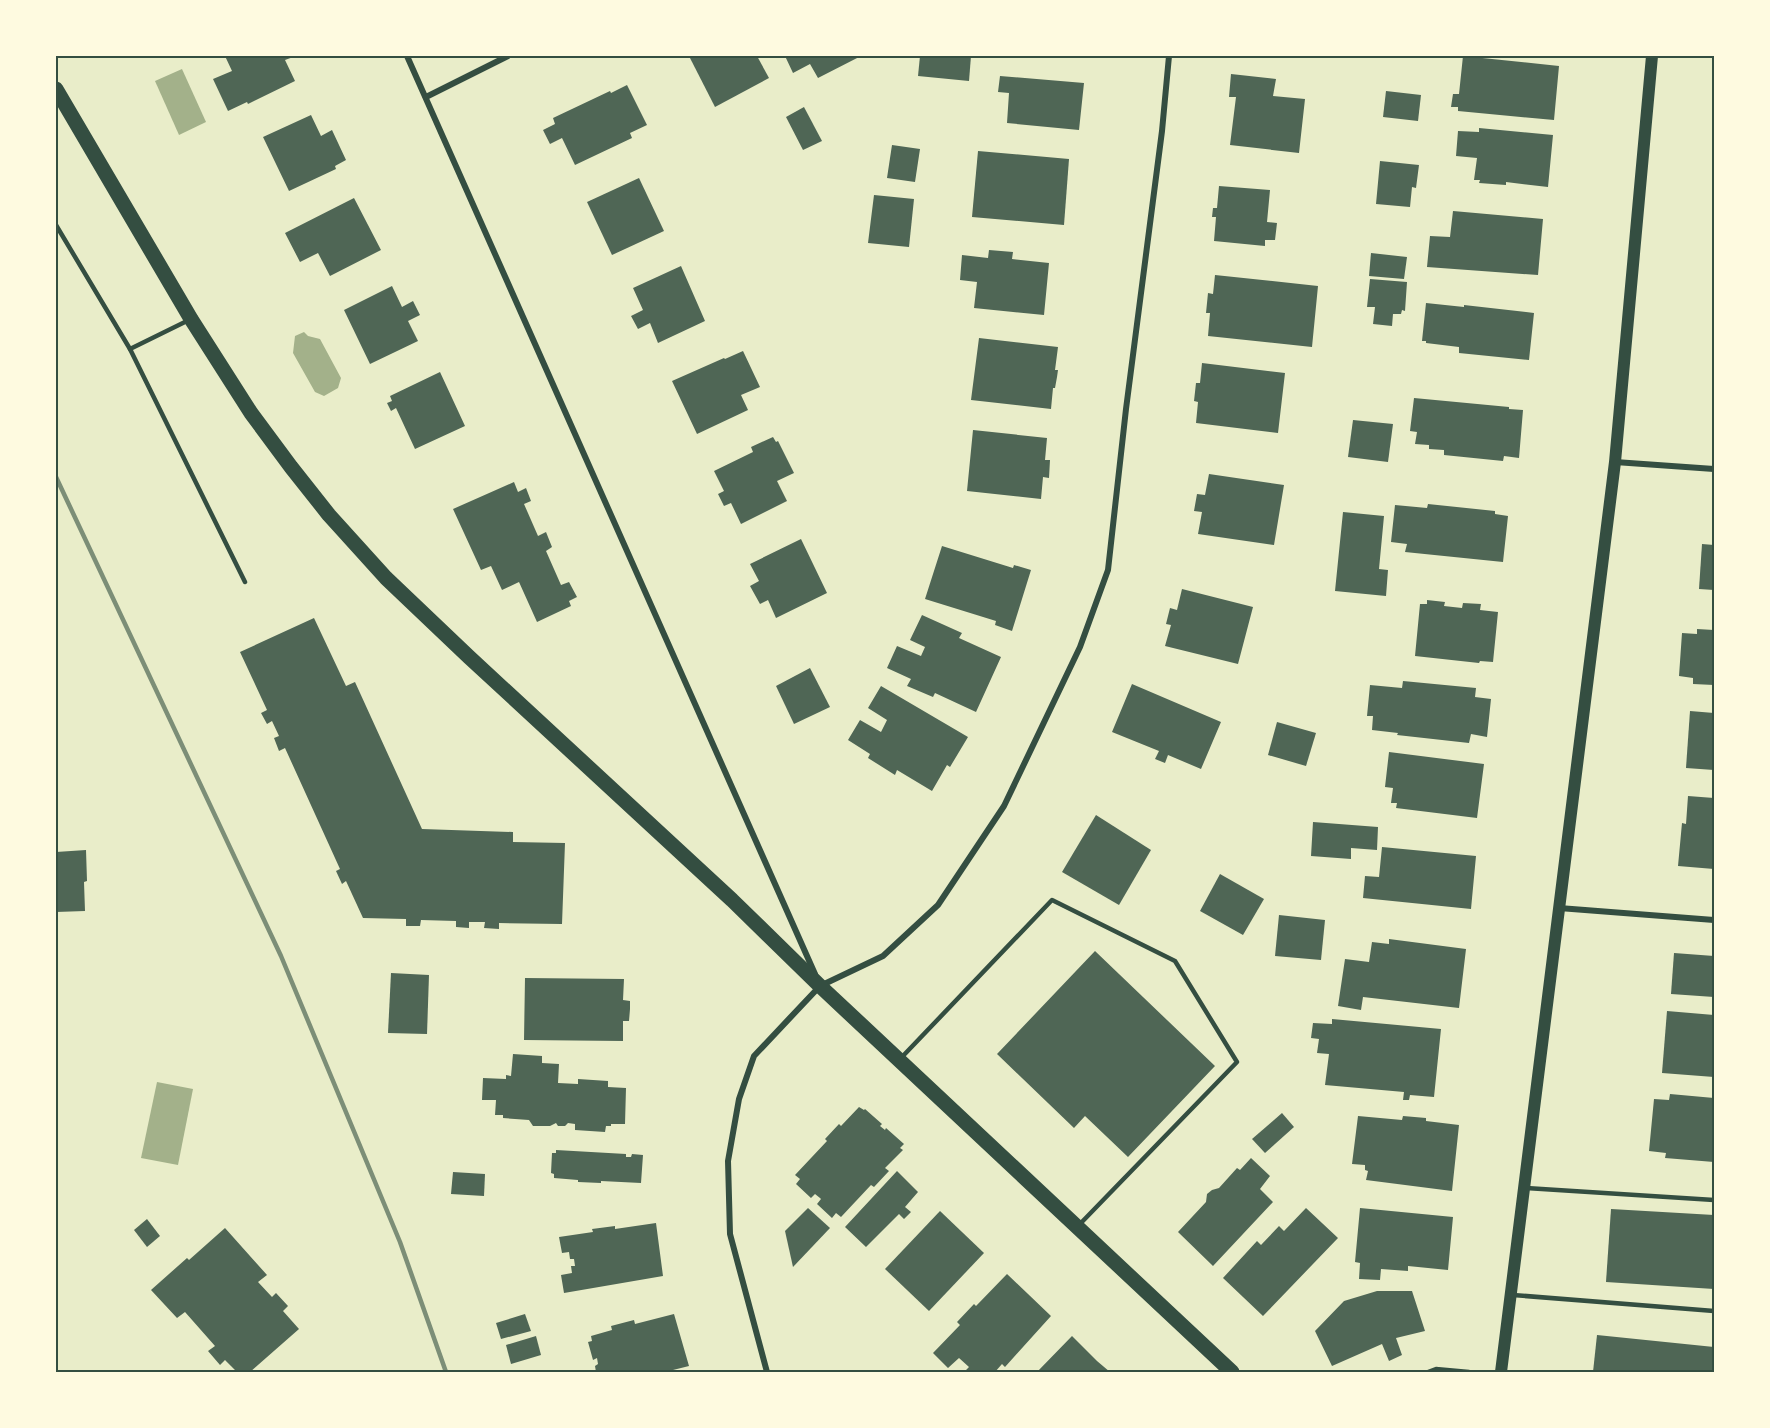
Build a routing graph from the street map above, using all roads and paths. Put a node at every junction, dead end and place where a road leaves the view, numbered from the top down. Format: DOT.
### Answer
graph roads {
  1 [pos="407,56"];
  2 [pos="508,56"];
  3 [pos="1169,56"];
  4 [pos="1652,56"];
  5 [pos="56,89"];
  6 [pos="426,97"];
  7 [pos="56,225"];
  8 [pos="191,319"];
  9 [pos="130,349"];
  10 [pos="1615,462"];
  11 [pos="1714,469"];
  12 [pos="245,582"];
  13 [pos="1559,909"];
  14 [pos="1714,920"];
  15 [pos="820,986"];
  16 [pos="899,1060"];
  17 [pos="1524,1188"];
  18 [pos="1714,1200"];
  19 [pos="1077,1226"];
  20 [pos="1510,1295"];
  21 [pos="1714,1311"];
  22 [pos="767,1372"];
  23 [pos="1232,1372"];
  24 [pos="1428,1372"];
  25 [pos="1469,1372"];
  26 [pos="1501,1372"];
  1 -- 6 [label="street"];
  2 -- 6 [label="street"];
  3 -- 15 [label="street"];
  4 -- 10 [label="main road"];
  5 -- 8 [label="main road"];
  6 -- 15 [label="street"];
  7 -- 9 [label="lane"];
  8 -- 9 [label="lane"];
  8 -- 15 [label="main road"];
  9 -- 12 [label="lane"];
  10 -- 11 [label="street"];
  10 -- 13 [label="main road"];
  13 -- 14 [label="street"];
  13 -- 17 [label="main road"];
  15 -- 16 [label="main road"];
  15 -- 22 [label="street"];
  16 -- 19 [label="main road"];
  16 -- 19 [label="lane"];
  17 -- 18 [label="lane"];
  17 -- 20 [label="main road"];
  19 -- 23 [label="main road"];
  20 -- 21 [label="lane"];
  20 -- 26 [label="main road"];
  24 -- 25 [label="lane"];
}
